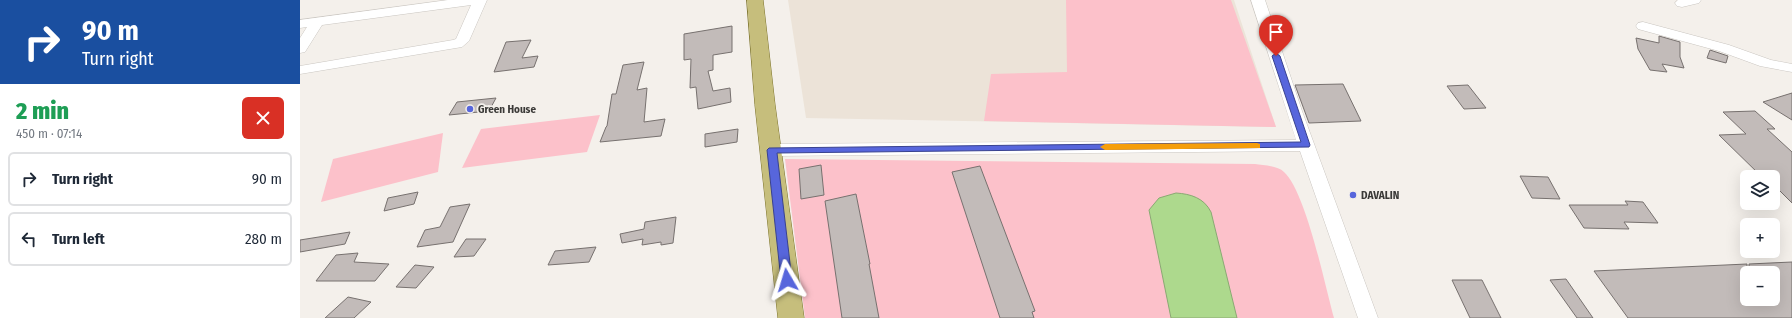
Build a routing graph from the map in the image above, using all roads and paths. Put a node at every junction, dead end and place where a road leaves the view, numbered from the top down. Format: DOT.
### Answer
graph roads {
  1 [pos="479,0"];
  2 [pos="755,0"];
  3 [pos="1258,0"];
  4 [pos="318,21"];
  5 [pos="300,24"];
  6 [pos="1643,26"];
  7 [pos="300,49"];
  8 [pos="1792,68"];
  9 [pos="300,70"];
  10 [pos="1306,145"];
  11 [pos="772,150"];
  12 [pos="791,318"];
  13 [pos="1368,318"];
  1 -- 4 [label="street"];
  1 -- 9 [label="street"];
  2 -- 11 [label="main road"];
  3 -- 10 [label="street"];
  4 -- 5 [label="street"];
  4 -- 7 [label="street"];
  6 -- 8 [label="street"];
  10 -- 11 [label="street"];
  10 -- 13 [label="street"];
  11 -- 12 [label="main road"];
}
